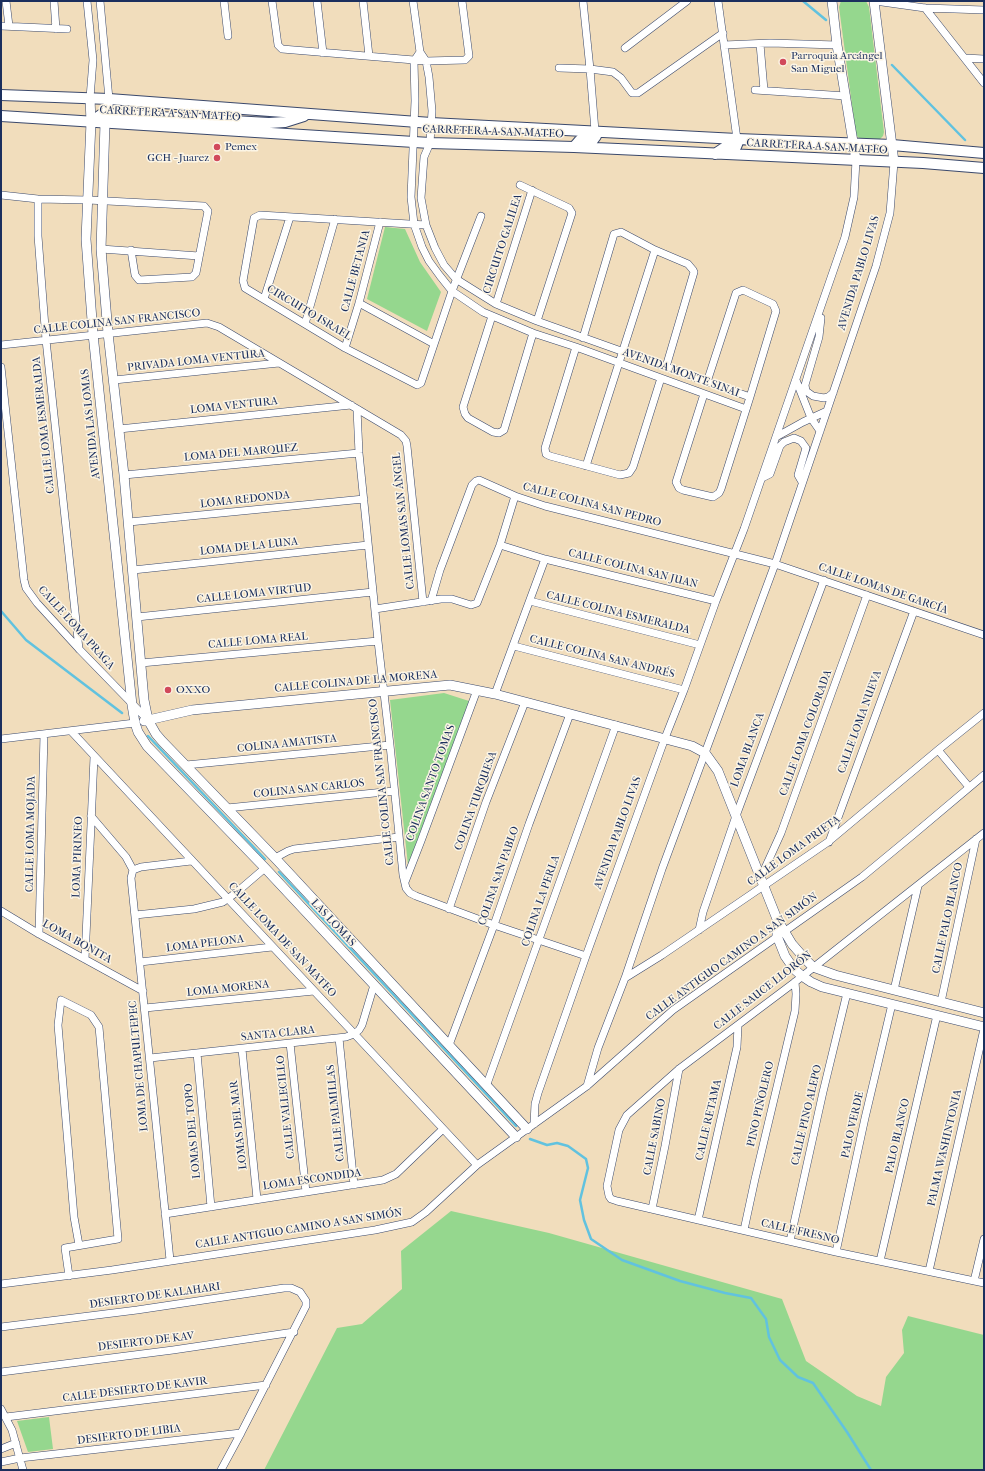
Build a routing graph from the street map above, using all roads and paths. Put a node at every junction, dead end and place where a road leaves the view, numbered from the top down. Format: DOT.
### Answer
graph roads {
  1 [pos="6,1"];
  2 [pos="54,1"];
  3 [pos="87,1"];
  4 [pos="100,1"];
  5 [pos="224,1"];
  6 [pos="272,1"];
  7 [pos="317,1"];
  8 [pos="363,1"];
  9 [pos="413,1"];
  10 [pos="462,1"];
  11 [pos="583,1"];
  12 [pos="687,1"];
  13 [pos="718,1"];
  14 [pos="832,1"];
  15 [pos="875,1"];
  16 [pos="925,8"];
  17 [pos="984,10"];
  18 [pos="1,26"];
  19 [pos="9,26"];
  20 [pos="56,29"];
  21 [pos="67,29"];
  22 [pos="723,32"];
  23 [pos="228,36"];
  24 [pos="760,44"];
  25 [pos="724,45"];
  26 [pos="837,45"];
  27 [pos="626,48"];
  28 [pos="420,52"];
  29 [pos="323,53"];
  30 [pos="369,56"];
  31 [pos="106,58"];
  32 [pos="965,58"];
  33 [pos="984,59"];
  34 [pos="93,60"];
  35 [pos="414,61"];
  36 [pos="426,61"];
  37 [pos="558,68"];
  38 [pos="590,69"];
  39 [pos="984,83"];
  40 [pos="755,90"];
  41 [pos="764,90"];
  42 [pos="1,95"];
  43 [pos="846,96"];
  44 [pos="90,98"];
  45 [pos="109,99"];
  46 [pos="310,114"];
  47 [pos="1,116"];
  48 [pos="106,119"];
  49 [pos="91,122"];
  50 [pos="414,122"];
  51 [pos="431,123"];
  52 [pos="595,131"];
  53 [pos="737,139"];
  54 [pos="414,141"];
  55 [pos="430,143"];
  56 [pos="854,144"];
  57 [pos="892,145"];
  58 [pos="574,147"];
  59 [pos="984,153"];
  60 [pos="715,154"];
  61 [pos="856,160"];
  62 [pos="894,162"];
  63 [pos="984,168"];
  64 [pos="520,185"];
  65 [pos="532,190"];
  66 [pos="1,195"];
  67 [pos="38,199"];
  68 [pos="88,200"];
  69 [pos="101,201"];
  70 [pos="481,216"];
  71 [pos="290,217"];
  72 [pos="335,219"];
  73 [pos="380,222"];
  74 [pos="414,224"];
  75 [pos="426,225"];
  76 [pos="101,249"];
  77 [pos="131,250"];
  78 [pos="655,250"];
  79 [pos="199,256"];
  80 [pos="456,279"];
  81 [pos="452,291"];
  82 [pos="264,299"];
  83 [pos="359,303"];
  84 [pos="496,304"];
  85 [pos="822,305"];
  86 [pos="492,316"];
  87 [pos="537,321"];
  88 [pos="305,324"];
  89 [pos="108,333"];
  90 [pos="533,333"];
  91 [pos="93,334"];
  92 [pos="583,338"];
  93 [pos="46,340"];
  94 [pos="434,344"];
  95 [pos="1,345"];
  96 [pos="576,347"];
  97 [pos="345,348"];
  98 [pos="622,351"];
  99 [pos="619,363"];
  100 [pos="279,364"];
  101 [pos="666,367"];
  102 [pos="1,368"];
  103 [pos="661,378"];
  104 [pos="114,380"];
  105 [pos="796,380"];
  106 [pos="707,382"];
  107 [pos="833,393"];
  108 [pos="704,394"];
  109 [pos="750,397"];
  110 [pos="354,407"];
  111 [pos="746,409"];
  112 [pos="826,411"];
  113 [pos="812,418"];
  114 [pos="119,429"];
  115 [pos="820,431"];
  116 [pos="776,437"];
  117 [pos="404,438"];
  118 [pos="359,453"];
  119 [pos="586,466"];
  120 [pos="124,475"];
  121 [pos="762,478"];
  122 [pos="802,482"];
  123 [pos="515,496"];
  124 [pos="364,499"];
  125 [pos="129,522"];
  126 [pos="500,544"];
  127 [pos="368,545"];
  128 [pos="736,553"];
  129 [pos="545,559"];
  130 [pos="775,564"];
  131 [pos="132,570"];
  132 [pos="824,580"];
  133 [pos="373,592"];
  134 [pos="867,595"];
  135 [pos="427,601"];
  136 [pos="530,601"];
  137 [pos="716,601"];
  138 [pos="375,609"];
  139 [pos="914,611"];
  140 [pos="137,617"];
  141 [pos="984,635"];
  142 [pos="378,641"];
  143 [pos="700,645"];
  144 [pos="514,646"];
  145 [pos="79,649"];
  146 [pos="141,664"];
  147 [pos="477,690"];
  148 [pos="684,690"];
  149 [pos="383,691"];
  150 [pos="495,694"];
  151 [pos="525,702"];
  152 [pos="132,705"];
  153 [pos="984,713"];
  154 [pos="570,714"];
  155 [pos="148,720"];
  156 [pos="135,723"];
  157 [pos="616,725"];
  158 [pos="71,731"];
  159 [pos="44,734"];
  160 [pos="1,738"];
  161 [pos="665,738"];
  162 [pos="390,745"];
  163 [pos="938,750"];
  164 [pos="705,754"];
  165 [pos="94,757"];
  166 [pos="186,765"];
  167 [pos="984,775"];
  168 [pos="969,787"];
  169 [pos="394,791"];
  170 [pos="227,808"];
  171 [pos="91,816"];
  172 [pos="736,816"];
  173 [pos="984,833"];
  174 [pos="399,837"];
  175 [pos="976,839"];
  176 [pos="828,842"];
  177 [pos="275,858"];
  178 [pos="191,861"];
  179 [pos="265,868"];
  180 [pos="133,870"];
  181 [pos="761,877"];
  182 [pos="404,883"];
  183 [pos="764,886"];
  184 [pos="918,886"];
  185 [pos="228,899"];
  186 [pos="449,909"];
  187 [pos="1,911"];
  188 [pos="135,915"];
  189 [pos="494,925"];
  190 [pos="699,930"];
  191 [pos="39,934"];
  192 [pos="781,934"];
  193 [pos="538,940"];
  194 [pos="272,947"];
  195 [pos="586,956"];
  196 [pos="85,959"];
  197 [pos="140,962"];
  198 [pos="813,967"];
  199 [pos="625,978"];
  200 [pos="798,979"];
  201 [pos="374,985"];
  202 [pos="894,990"];
  203 [pos="143,991"];
  204 [pos="314,991"];
  205 [pos="847,993"];
  206 [pos="941,1002"];
  207 [pos="892,1004"];
  208 [pos="145,1008"];
  209 [pos="984,1013"];
  210 [pos="937,1015"];
  211 [pos="738,1025"];
  212 [pos="984,1028"];
  213 [pos="354,1034"];
  214 [pos="339,1038"];
  215 [pos="290,1043"];
  216 [pos="449,1045"];
  217 [pos="242,1049"];
  218 [pos="198,1053"];
  219 [pos="150,1058"];
  220 [pos="679,1069"];
  221 [pos="487,1084"];
  222 [pos="587,1086"];
  223 [pos="531,1127"];
  224 [pos="444,1129"];
  225 [pos="516,1137"];
  226 [pos="477,1165"];
  227 [pos="354,1185"];
  228 [pos="306,1192"];
  229 [pos="258,1199"];
  230 [pos="611,1199"];
  231 [pos="211,1207"];
  232 [pos="652,1209"];
  233 [pos="165,1214"];
  234 [pos="698,1220"];
  235 [pos="744,1230"];
  236 [pos="984,1239"];
  237 [pos="790,1241"];
  238 [pos="79,1245"];
  239 [pos="836,1252"];
  240 [pos="170,1260"];
  241 [pos="880,1261"];
  242 [pos="929,1271"];
  243 [pos="69,1276"];
  244 [pos="974,1281"];
  245 [pos="984,1283"];
  246 [pos="1,1284"];
  247 [pos="1,1327"];
  248 [pos="294,1332"];
  249 [pos="1,1372"];
  250 [pos="266,1385"];
  251 [pos="1,1408"];
  252 [pos="6,1417"];
  253 [pos="241,1433"];
  254 [pos="16,1443"];
  255 [pos="1,1449"];
  256 [pos="20,1458"];
  257 [pos="1,1462"];
  258 [pos="23,1470"];
  259 [pos="221,1470"];
  1 -- 19 [label="street"];
  2 -- 20 [label="street"];
  3 -- 34 [label="street"];
  4 -- 31 [label="street"];
  5 -- 23 [label="street"];
  6 -- 29 [label="street"];
  7 -- 29 [label="street"];
  8 -- 30 [label="street"];
  9 -- 28 [label="street"];
  10 -- 36 [label="street"];
  11 -- 38 [label="street"];
  12 -- 27 [label="street"];
  13 -- 22 [label="street"];
  14 -- 26 [label="street"];
  15 -- 16 [label="street"];
  15 -- 57 [label="street, AVENIDA PABLO LIVAS"];
  16 -- 17 [label="street"];
  16 -- 32 [label="street"];
  18 -- 19 [label="street"];
  19 -- 20 [label="street"];
  20 -- 21 [label="street"];
  22 -- 25 [label="street"];
  22 -- 38 [label="street"];
  24 -- 25 [label="street"];
  24 -- 26 [label="street"];
  24 -- 41 [label="street"];
  25 -- 53 [label="street"];
  26 -- 43 [label="street"];
  28 -- 35 [label="street"];
  28 -- 36 [label="street"];
  29 -- 30 [label="street"];
  30 -- 35 [label="street"];
  31 -- 34 [label="street"];
  31 -- 45 [label="street"];
  32 -- 33 [label="street"];
  32 -- 39 [label="street"];
  34 -- 44 [label="street"];
  35 -- 36 [label="street"];
  35 -- 50 [label="street, AVENIDA MONTE SINAI"];
  36 -- 51 [label="street, AVENIDA MONTE SINAI"];
  37 -- 38 [label="street"];
  38 -- 52 [label="street"];
  40 -- 41 [label="street"];
  41 -- 43 [label="street"];
  42 -- 44 [label="main road, CARRETERA A SAN MATEO"];
  43 -- 56 [label="street"];
  44 -- 45 [label="main road, CARRETERA A SAN MATEO"];
  44 -- 49 [label="street, AVENIDA LAS LOMAS"];
  45 -- 46 [label="main road, CARRETERA A SAN MATEO"];
  45 -- 48 [label="street"];
  46 -- 48 [label="main road"];
  46 -- 50 [label="main road, CARRETERA A SAN MATEO"];
  47 -- 49 [label="main road, CARRETERA A SAN MATEO"];
  48 -- 49 [label="main road, CARRETERA A SAN MATEO"];
  48 -- 54 [label="main road, CARRETERA A SAN MATEO"];
  48 -- 69 [label="street"];
  49 -- 68 [label="street, AVENIDA LAS LOMAS"];
  50 -- 51 [label="main road, CARRETERA A SAN MATEO"];
  50 -- 54 [label="street, AVENIDA MONTE SINAI"];
  51 -- 52 [label="main road, CARRETERA A SAN MATEO"];
  51 -- 55 [label="street, AVENIDA MONTE SINAI"];
  52 -- 53 [label="main road, CARRETERA A SAN MATEO"];
  52 -- 58 [label="main road"];
  53 -- 56 [label="main road, CARRETERA A SAN MATEO"];
  53 -- 60 [label="main road"];
  54 -- 55 [label="main road, CARRETERA A SAN MATEO"];
  54 -- 74 [label="street, AVENIDA MONTE SINAI"];
  55 -- 58 [label="main road, CARRETERA A SAN MATEO"];
  55 -- 75 [label="street, AVENIDA MONTE SINAI"];
  56 -- 57 [label="main road, CARRETERA A SAN MATEO"];
  56 -- 61 [label="street"];
  57 -- 59 [label="main road, CARRETERA A SAN MATEO"];
  57 -- 62 [label="street, AVENIDA PABLO LIVAS"];
  58 -- 60 [label="main road, CARRETERA A SAN MATEO"];
  60 -- 61 [label="main road, CARRETERA A SAN MATEO"];
  61 -- 62 [label="main road, CARRETERA A SAN MATEO"];
  61 -- 85 [label="street"];
  62 -- 63 [label="main road, CARRETERA A SAN MATEO"];
  62 -- 107 [label="street, AVENIDA PABLO LIVAS"];
  64 -- 65 [label="street, CIRCUITO GALILEA"];
  65 -- 84 [label="street, CIRCUITO GALILEA"];
  65 -- 87 [label="street, CIRCUITO GALILEA"];
  66 -- 67 [label="street"];
  67 -- 68 [label="street"];
  67 -- 93 [label="street, CALLE LOMA ESMERALDA"];
  68 -- 69 [label="street"];
  68 -- 91 [label="street, AVENIDA LAS LOMAS"];
  69 -- 76 [label="street"];
  69 -- 79 [label="street"];
  70 -- 80 [label="street, CIRCUITO ISRAEL"];
  71 -- 72 [label="street, CIRCUITO ISRAEL"];
  71 -- 82 [label="street"];
  71 -- 82 [label="street, CIRCUITO ISRAEL"];
  72 -- 73 [label="street, CIRCUITO ISRAEL"];
  72 -- 88 [label="street"];
  73 -- 74 [label="street, CIRCUITO ISRAEL"];
  73 -- 83 [label="street, CALLE BETANIA"];
  74 -- 75 [label="street, CIRCUITO ISRAEL"];
  74 -- 81 [label="street, AVENIDA MONTE SINAI"];
  75 -- 80 [label="street, AVENIDA MONTE SINAI"];
  76 -- 77 [label="street"];
  76 -- 89 [label="street"];
  77 -- 79 [label="street"];
  77 -- 79 [label="street"];
  78 -- 92 [label="street"];
  78 -- 98 [label="street"];
  78 -- 101 [label="street"];
  80 -- 81 [label="street, CIRCUITO ISRAEL"];
  80 -- 84 [label="street, AVENIDA MONTE SINAI"];
  81 -- 86 [label="street, AVENIDA MONTE SINAI"];
  81 -- 94 [label="street, CIRCUITO ISRAEL"];
  82 -- 88 [label="street, CIRCUITO ISRAEL"];
  83 -- 94 [label="street"];
  83 -- 97 [label="street, CALLE BETANIA"];
  84 -- 87 [label="street, AVENIDA MONTE SINAI"];
  85 -- 105 [label="street"];
  85 -- 107 [label="street"];
  86 -- 90 [label="street, AVENIDA MONTE SINAI"];
  86 -- 90 [label="street"];
  87 -- 92 [label="street, AVENIDA MONTE SINAI"];
  88 -- 97 [label="street, CIRCUITO ISRAEL"];
  89 -- 91 [label="street, CALLE COLINA SAN FRANCISCO"];
  89 -- 100 [label="street, CALLE COLINA SAN FRANCISCO"];
  89 -- 104 [label="street"];
  90 -- 96 [label="street, AVENIDA MONTE SINAI"];
  91 -- 93 [label="street, CALLE COLINA SAN FRANCISCO"];
  91 -- 152 [label="street, AVENIDA LAS LOMAS"];
  92 -- 98 [label="street, AVENIDA MONTE SINAI"];
  93 -- 95 [label="street, CALLE COLINA SAN FRANCISCO"];
  93 -- 145 [label="street, CALLE LOMA ESMERALDA"];
  94 -- 97 [label="street, CIRCUITO ISRAEL"];
  96 -- 99 [label="street, AVENIDA MONTE SINAI"];
  96 -- 119 [label="street"];
  98 -- 99 [label="street"];
  98 -- 101 [label="street, AVENIDA MONTE SINAI"];
  99 -- 103 [label="street, AVENIDA MONTE SINAI"];
  99 -- 119 [label="street"];
  100 -- 104 [label="street, PRIVADA LOMA VENTURA"];
  100 -- 110 [label="street, CALLE COLINA SAN FRANCISCO"];
  101 -- 106 [label="street, AVENIDA MONTE SINAI"];
  102 -- 145 [label="street, CALLE LOMA PRAGA"];
  103 -- 108 [label="street, AVENIDA MONTE SINAI"];
  103 -- 119 [label="street"];
  104 -- 114 [label="street"];
  105 -- 113 [label="street"];
  105 -- 116 [label="street"];
  106 -- 109 [label="street, AVENIDA MONTE SINAI"];
  106 -- 109 [label="street"];
  107 -- 112 [label="street, AVENIDA PABLO LIVAS"];
  108 -- 111 [label="street, AVENIDA MONTE SINAI"];
  108 -- 111 [label="street"];
  109 -- 111 [label="street, AVENIDA MONTE SINAI"];
  110 -- 114 [label="street, LOMA VENTURA"];
  110 -- 117 [label="street, CALLE COLINA SAN FRANCISCO"];
  110 -- 118 [label="street, CALLE COLINA SAN FRANCISCO"];
  112 -- 113 [label="street"];
  112 -- 115 [label="street, AVENIDA PABLO LIVAS"];
  113 -- 115 [label="street"];
  113 -- 116 [label="street"];
  114 -- 120 [label="street"];
  115 -- 122 [label="street, AVENIDA PABLO LIVAS"];
  116 -- 121 [label="street"];
  117 -- 135 [label="street, CALLE LOMAS SAN ÁNGEL"];
  118 -- 120 [label="street, LOMA DEL MARQUEZ"];
  118 -- 124 [label="street, CALLE COLINA SAN FRANCISCO"];
  120 -- 125 [label="street"];
  121 -- 122 [label="street"];
  121 -- 128 [label="street, AVENIDA PABLO LIVAS"];
  122 -- 130 [label="street, AVENIDA PABLO LIVAS"];
  123 -- 126 [label="street"];
  123 -- 128 [label="street, CALLE COLINA SAN PEDRO"];
  123 -- 135 [label="street, CALLE COLINA SAN PEDRO"];
  124 -- 125 [label="street, LOMA REDONDA"];
  124 -- 127 [label="street, CALLE COLINA SAN FRANCISCO"];
  125 -- 131 [label="street"];
  126 -- 129 [label="street, CALLE COLINA SAN JUAN"];
  126 -- 135 [label="street"];
  127 -- 131 [label="street, LOMA DE LA LUNA"];
  127 -- 133 [label="street, CALLE COLINA SAN FRANCISCO"];
  128 -- 130 [label="street, CALLE COLINA SAN PEDRO"];
  128 -- 137 [label="street, AVENIDA PABLO LIVAS"];
  129 -- 136 [label="street"];
  129 -- 137 [label="street, CALLE COLINA SAN JUAN"];
  130 -- 132 [label="street, CALLE LOMAS DE GARCÍA"];
  130 -- 164 [label="street"];
  131 -- 140 [label="street"];
  132 -- 134 [label="street, CALLE LOMAS DE GARCÍA"];
  132 -- 172 [label="street, LOMA BLANCA"];
  133 -- 138 [label="street, CALLE COLINA SAN FRANCISCO"];
  133 -- 140 [label="street, CALLE LOMA VIRTUD"];
  134 -- 139 [label="street, CALLE LOMAS DE GARCÍA"];
  134 -- 181 [label="street, CALLE LOMA COLORADA"];
  135 -- 138 [label="street, CALLE LOMAS SAN ÁNGEL"];
  136 -- 143 [label="street, CALLE COLINA ESMERALDA"];
  136 -- 144 [label="street"];
  137 -- 143 [label="street, AVENIDA PABLO LIVAS"];
  138 -- 142 [label="street, CALLE COLINA SAN FRANCISCO"];
  139 -- 141 [label="street, CALLE LOMAS DE GARCÍA"];
  139 -- 176 [label="street, CALLE LOMA NUEVA"];
  140 -- 146 [label="street"];
  142 -- 146 [label="street, CALLE LOMA REAL"];
  142 -- 149 [label="street, CALLE COLINA SAN FRANCISCO"];
  143 -- 148 [label="street, AVENIDA PABLO LIVAS"];
  144 -- 148 [label="street, CALLE COLINA SAN ANDRÉS"];
  144 -- 150 [label="street"];
  145 -- 152 [label="street, CALLE LOMA PRAGA"];
  146 -- 155 [label="street"];
  147 -- 149 [label="street, CALLE COLINA DE LA MORENA"];
  147 -- 150 [label="street, CALLE COLINA DE LA MORENA"];
  147 -- 182 [label="street, COLINA SANTO TOMAS"];
  148 -- 161 [label="street, AVENIDA PABLO LIVAS"];
  149 -- 155 [label="street, CALLE COLINA DE LA MORENA"];
  149 -- 162 [label="street, CALLE COLINA SAN FRANCISCO"];
  150 -- 151 [label="street, CALLE COLINA DE LA MORENA"];
  151 -- 154 [label="street, CALLE COLINA DE LA MORENA"];
  151 -- 186 [label="street, COLINA TURQUESA"];
  152 -- 155 [label="street, CALLE LOMA PRAGA"];
  152 -- 156 [label="street, AVENIDA LAS LOMAS"];
  153 -- 163 [label="street, CALLE LOMA PRIETA"];
  154 -- 157 [label="street, CALLE COLINA DE LA MORENA"];
  154 -- 189 [label="street, COLINA SAN PABLO"];
  155 -- 156 [label="street, CALLE COLINA DE LA MORENA"];
  155 -- 166 [label="street, LAS LOMAS"];
  156 -- 158 [label="street, CALLE COLINA DE LA MORENA"];
  156 -- 179 [label="street, LAS LOMAS"];
  157 -- 161 [label="street, CALLE COLINA DE LA MORENA"];
  157 -- 193 [label="street, COLINA LA PERLA"];
  158 -- 159 [label="street, CALLE COLINA DE LA MORENA"];
  158 -- 165 [label="street, CALLE LOMA DE SAN MATEO"];
  159 -- 160 [label="street, CALLE COLINA DE LA MORENA"];
  159 -- 191 [label="street, CALLE LOMA MOJADA"];
  161 -- 164 [label="street, CALLE COLINA DE LA MORENA"];
  161 -- 195 [label="street, AVENIDA PABLO LIVAS"];
  162 -- 166 [label="street, COLINA AMATISTA"];
  162 -- 169 [label="street, CALLE COLINA SAN FRANCISCO"];
  163 -- 168 [label="street"];
  163 -- 176 [label="street, CALLE LOMA PRIETA"];
  164 -- 172 [label="street"];
  164 -- 199 [label="street"];
  165 -- 171 [label="street, LOMA PIRINEO"];
  165 -- 178 [label="street, CALLE LOMA DE SAN MATEO"];
  166 -- 170 [label="street, LAS LOMAS"];
  167 -- 168 [label="street, CALLE ANTIGUO CAMINO A SAN SIMÓN"];
  168 -- 192 [label="street, CALLE ANTIGUO CAMINO A SAN SIMÓN"];
  169 -- 170 [label="street, COLINA SAN CARLOS"];
  169 -- 174 [label="street, CALLE COLINA SAN FRANCISCO"];
  170 -- 177 [label="street, LAS LOMAS"];
  171 -- 180 [label="street"];
  171 -- 196 [label="street, LOMA PIRINEO"];
  172 -- 181 [label="street"];
  172 -- 190 [label="street, LOMA BLANCA"];
  173 -- 175 [label="street, CALLE SAUCE LLORÓN"];
  174 -- 177 [label="street"];
  174 -- 182 [label="street, CALLE COLINA SAN FRANCISCO"];
  175 -- 184 [label="street, CALLE SAUCE LLORÓN"];
  175 -- 206 [label="street, CALLE PALO BLANCO"];
  176 -- 183 [label="street, CALLE LOMA PRIETA"];
  177 -- 216 [label="street, LAS LOMAS"];
  178 -- 180 [label="street"];
  178 -- 185 [label="street, CALLE LOMA DE SAN MATEO"];
  179 -- 185 [label="street"];
  179 -- 201 [label="street, LAS LOMAS"];
  180 -- 188 [label="street, LOMA DE CHAPULTEPEC"];
  181 -- 183 [label="street"];
  182 -- 186 [label="street"];
  183 -- 190 [label="street, CALLE LOMA PRIETA"];
  183 -- 192 [label="street"];
  184 -- 198 [label="street, CALLE SAUCE LLORÓN"];
  184 -- 202 [label="street"];
  185 -- 188 [label="street"];
  185 -- 194 [label="street, CALLE LOMA DE SAN MATEO"];
  186 -- 189 [label="street"];
  187 -- 191 [label="street, LOMA BONITA"];
  188 -- 197 [label="street, LOMA DE CHAPULTEPEC"];
  189 -- 193 [label="street"];
  189 -- 216 [label="street, COLINA SAN PABLO"];
  190 -- 199 [label="street, CALLE LOMA PRIETA"];
  191 -- 196 [label="street, LOMA BONITA"];
  192 -- 198 [label="street"];
  192 -- 200 [label="street"];
  192 -- 222 [label="street, CALLE ANTIGUO CAMINO A SAN SIMÓN"];
  193 -- 195 [label="street"];
  193 -- 221 [label="street, COLINA LA PERLA"];
  194 -- 197 [label="street, LOMA PELONA"];
  194 -- 204 [label="street, CALLE LOMA DE SAN MATEO"];
  195 -- 223 [label="street, AVENIDA PABLO LIVAS"];
  196 -- 203 [label="street, LOMA BONITA"];
  197 -- 203 [label="street, LOMA DE CHAPULTEPEC"];
  198 -- 200 [label="street, CALLE SAUCE LLORÓN"];
  198 -- 202 [label="street"];
  199 -- 222 [label="street"];
  200 -- 205 [label="street"];
  200 -- 211 [label="street, CALLE SAUCE LLORÓN"];
  200 -- 235 [label="street, PINO PIÑOLERO"];
  201 -- 213 [label="street"];
  201 -- 225 [label="street, LAS LOMAS"];
  202 -- 206 [label="street"];
  203 -- 208 [label="street, LOMA DE CHAPULTEPEC"];
  204 -- 208 [label="street, LOMA MORENA"];
  204 -- 213 [label="street, CALLE LOMA DE SAN MATEO"];
  205 -- 207 [label="street"];
  205 -- 237 [label="street, CALLE PINO ALEPO"];
  206 -- 209 [label="street"];
  207 -- 210 [label="street"];
  207 -- 239 [label="street, PALO VERDE"];
  208 -- 219 [label="street, LOMA DE CHAPULTEPEC"];
  210 -- 212 [label="street"];
  210 -- 241 [label="street, PALO BLANCO"];
  211 -- 220 [label="street, CALLE SAUCE LLORÓN"];
  211 -- 234 [label="street, CALLE RETAMA"];
  212 -- 242 [label="street, PALMA WASHINTONIA"];
  213 -- 214 [label="street, SANTA CLARA"];
  213 -- 224 [label="street, CALLE LOMA DE SAN MATEO"];
  214 -- 215 [label="street, SANTA CLARA"];
  214 -- 227 [label="street, CALLE PALMILLAS"];
  215 -- 217 [label="street, SANTA CLARA"];
  215 -- 228 [label="street, CALLE VALLECILLO"];
  216 -- 221 [label="street, LAS LOMAS"];
  217 -- 218 [label="street, SANTA CLARA"];
  217 -- 229 [label="street, LOMAS DEL MAR"];
  218 -- 219 [label="street, SANTA CLARA"];
  218 -- 231 [label="street, LOMAS DEL TOPO"];
  219 -- 233 [label="street, LOMA DE CHAPULTEPEC"];
  220 -- 230 [label="street, CALLE SAUCE LLORÓN"];
  220 -- 232 [label="street, CALLE SABINO"];
  221 -- 223 [label="street, LAS LOMAS"];
  222 -- 223 [label="street, CALLE ANTIGUO CAMINO A SAN SIMÓN"];
  223 -- 225 [label="street, CALLE ANTIGUO CAMINO A SAN SIMÓN"];
  224 -- 226 [label="street, CALLE LOMA DE SAN MATEO"];
  224 -- 227 [label="street, LOMA ESCONDIDA"];
  225 -- 226 [label="street, CALLE ANTIGUO CAMINO A SAN SIMÓN"];
  226 -- 240 [label="street, CALLE ANTIGUO CAMINO A SAN SIMÓN"];
  227 -- 228 [label="street, LOMA ESCONDIDA"];
  228 -- 229 [label="street, LOMA ESCONDIDA"];
  229 -- 231 [label="street, LOMA ESCONDIDA"];
  230 -- 232 [label="street, CALLE FRESNO"];
  231 -- 233 [label="street, LOMA ESCONDIDA"];
  232 -- 234 [label="street, CALLE FRESNO"];
  233 -- 240 [label="street, LOMA DE CHAPULTEPEC"];
  234 -- 235 [label="street, CALLE FRESNO"];
  235 -- 237 [label="street, CALLE FRESNO"];
  236 -- 244 [label="street"];
  237 -- 239 [label="street, CALLE FRESNO"];
  238 -- 238 [label="street"];
  238 -- 243 [label="street"];
  239 -- 241 [label="street, CALLE FRESNO"];
  240 -- 243 [label="street, CALLE ANTIGUO CAMINO A SAN SIMÓN"];
  241 -- 242 [label="street, CALLE FRESNO"];
  242 -- 244 [label="street, CALLE FRESNO"];
  243 -- 246 [label="street, CALLE ANTIGUO CAMINO A SAN SIMÓN"];
  244 -- 245 [label="street, CALLE FRESNO"];
  247 -- 248 [label="street, DESIERTO DE KALAHARI"];
  248 -- 249 [label="street, DESIERTO DE KAV"];
  248 -- 250 [label="street"];
  250 -- 252 [label="street, CALLE DESIERTO DE KAVIR"];
  250 -- 253 [label="street"];
  251 -- 252 [label="street"];
  252 -- 254 [label="street"];
  253 -- 256 [label="street, DESIERTO DE LIBIA"];
  253 -- 259 [label="street"];
  254 -- 255 [label="street"];
  254 -- 256 [label="street"];
  256 -- 257 [label="street, DESIERTO DE LIBIA"];
  256 -- 258 [label="street"];
}
